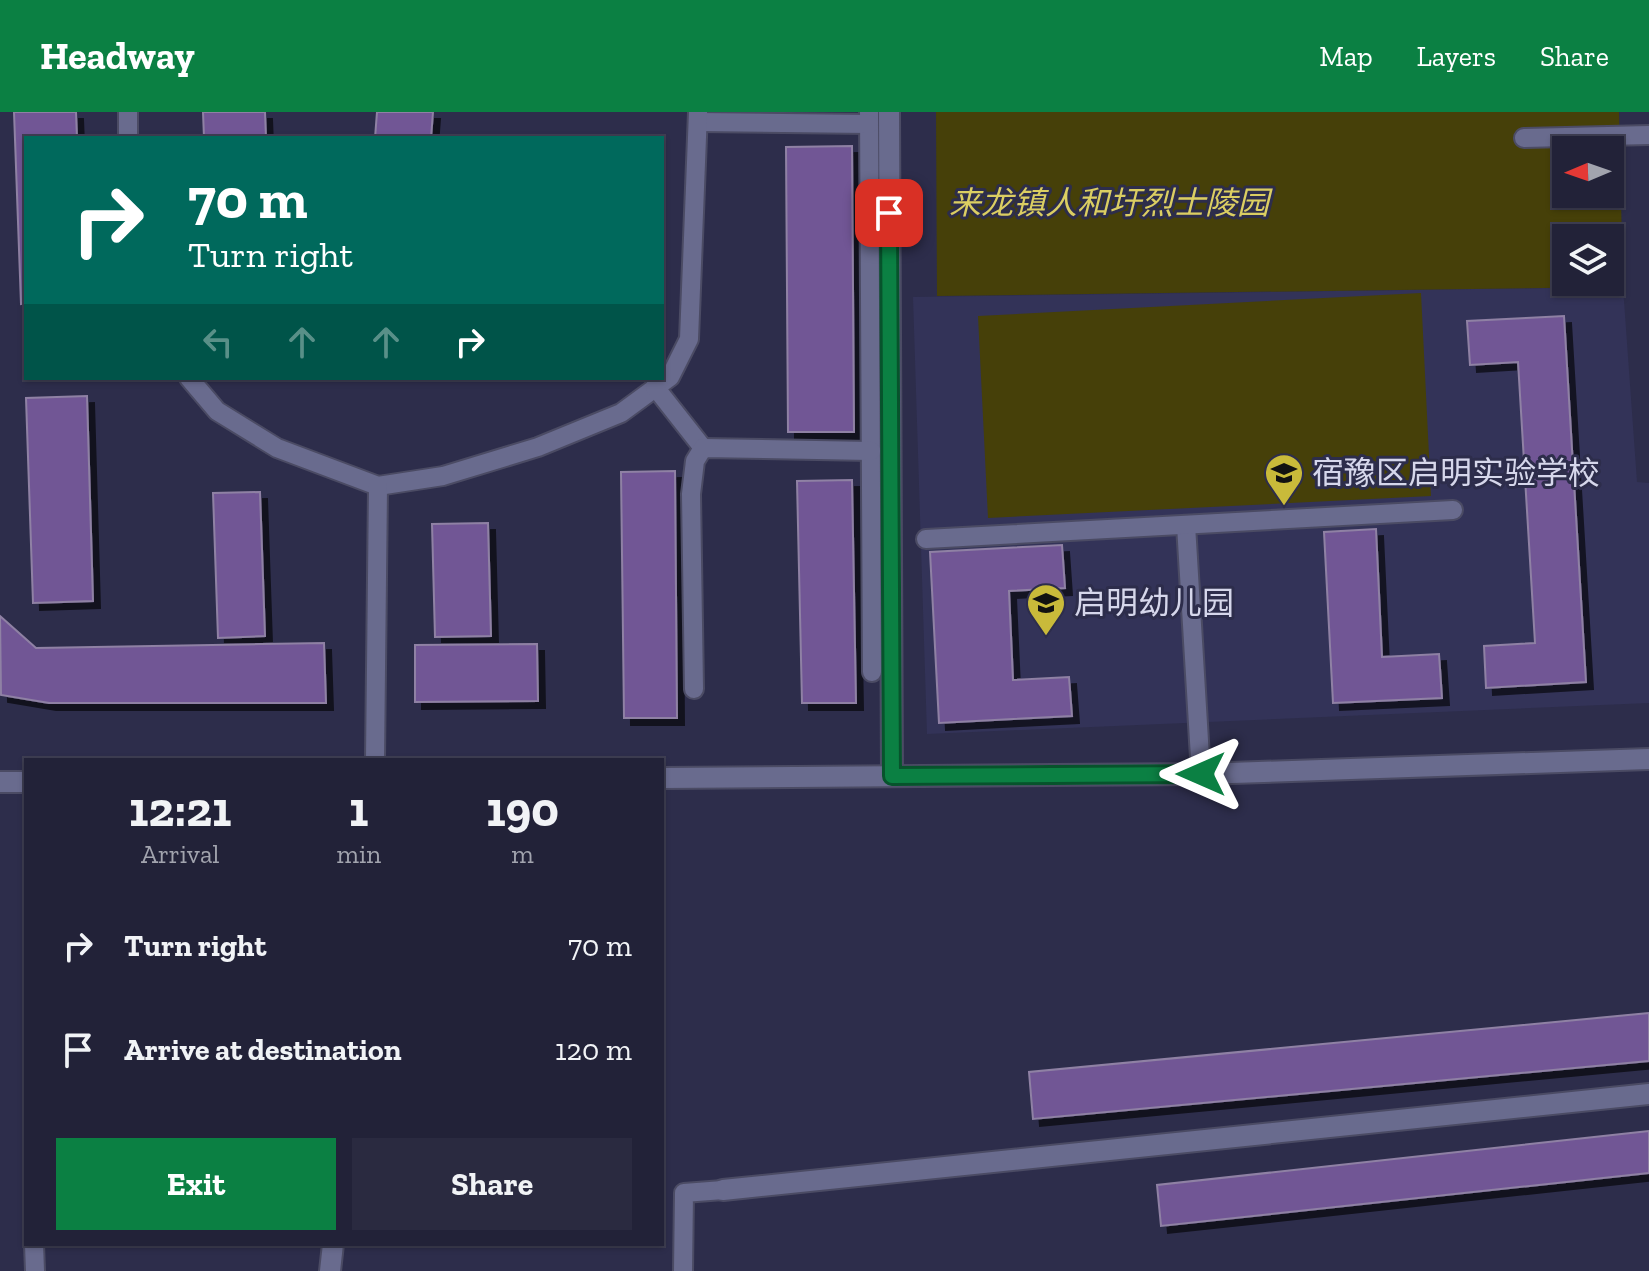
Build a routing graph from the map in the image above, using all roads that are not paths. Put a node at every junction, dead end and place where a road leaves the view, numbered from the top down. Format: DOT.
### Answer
graph roads {
  1 [pos="128,112"];
  2 [pos="889,112"];
  3 [pos="698,117"];
  4 [pos="869,118"];
  5 [pos="1649,135"];
  6 [pos="128,136"];
  7 [pos="1524,138"];
  8 [pos="191,380"];
  9 [pos="655,387"];
  10 [pos="703,448"];
  11 [pos="871,451"];
  12 [pos="378,486"];
  13 [pos="1453,510"];
  14 [pos="1186,525"];
  15 [pos="926,539"];
  16 [pos="872,672"];
  17 [pos="694,689"];
  18 [pos="375,758"];
  19 [pos="1649,759"];
  20 [pos="1201,774"];
  21 [pos="892,776"];
  22 [pos="664,778"];
  23 [pos="0,782"];
  24 [pos="24,782"];
  25 [pos="1649,1094"];
  26 [pos="723,1190"];
  27 [pos="34,1246"];
  28 [pos="333,1246"];
  29 [pos="35,1271"];
  30 [pos="330,1271"];
  31 [pos="683,1271"];
  1 -- 6 [label="lane"];
  2 -- 21 [label="street"];
  3 -- 4 [label="lane"];
  3 -- 9 [label="lane"];
  4 -- 11 [label="lane"];
  5 -- 7 [label="lane"];
  8 -- 12 [label="lane"];
  9 -- 10 [label="lane"];
  9 -- 12 [label="lane"];
  10 -- 11 [label="lane"];
  10 -- 17 [label="lane"];
  11 -- 16 [label="lane"];
  12 -- 18 [label="lane"];
  13 -- 14 [label="lane"];
  14 -- 15 [label="lane"];
  14 -- 20 [label="lane"];
  19 -- 20 [label="street"];
  20 -- 21 [label="street"];
  21 -- 22 [label="street"];
  23 -- 24 [label="street"];
  25 -- 26 [label="street"];
  26 -- 31 [label="lane"];
  27 -- 29 [label="lane"];
  28 -- 30 [label="street"];
}
